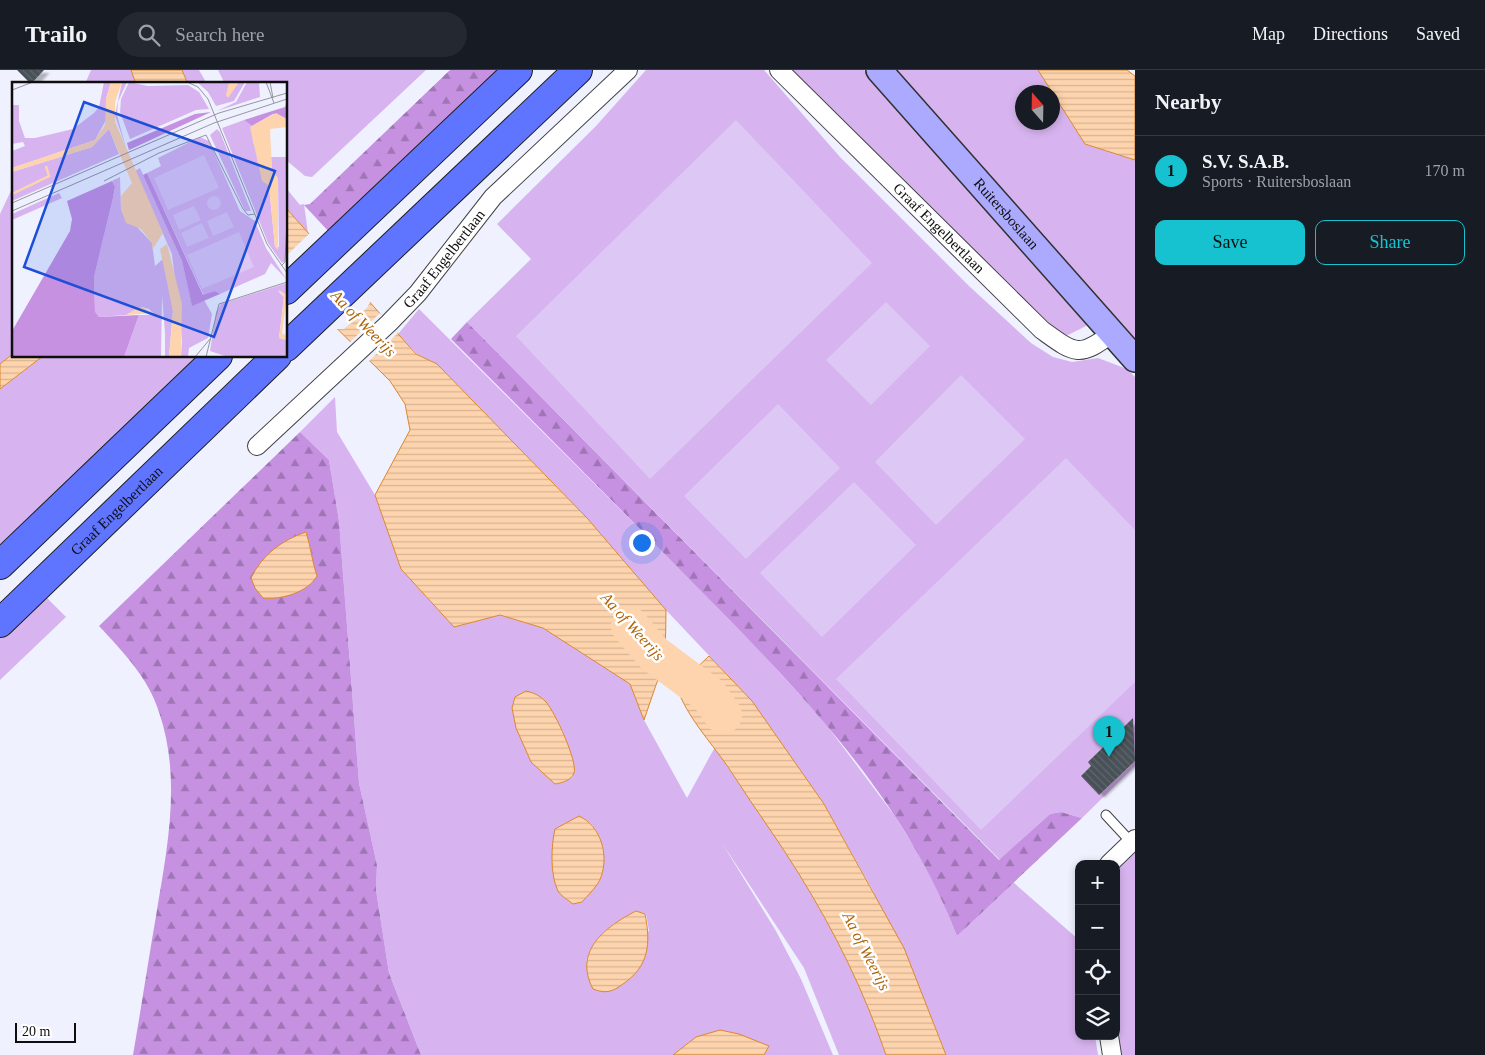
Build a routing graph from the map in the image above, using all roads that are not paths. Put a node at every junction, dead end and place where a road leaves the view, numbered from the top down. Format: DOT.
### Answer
graph roads {
  1 [pos="518,70"];
  2 [pos="578,70"];
  3 [pos="628,70"];
  4 [pos="779,70"];
  5 [pos="879,70"];
  6 [pos="289,288"];
  7 [pos="1112,333"];
  8 [pos="288,345"];
  9 [pos="216,358"];
  10 [pos="275,358"];
  11 [pos="1135,359"];
  12 [pos="257,446"];
  13 [pos="0,565"];
  14 [pos="0,623"];
  15 [pos="1106,815"];
  16 [pos="1133,840"];
  17 [pos="1113,860"];
  18 [pos="1110,1040"];
  19 [pos="1112,1055"];
  1 -- 6 [label="main road"];
  2 -- 8 [label="main road"];
  3 -- 12 [label="street, Graaf Engelbertlaan"];
  4 -- 7 [label="street, Graaf Engelbertlaan"];
  5 -- 7 [label="street, Ruitersboslaan"];
  7 -- 11 [label="street, Ruitersboslaan"];
  9 -- 13 [label="main road"];
  10 -- 14 [label="main road, Graaf Engelbertlaan"];
  15 -- 16 [label="lane"];
  16 -- 17 [label="street"];
  18 -- 19 [label="street"];
}
